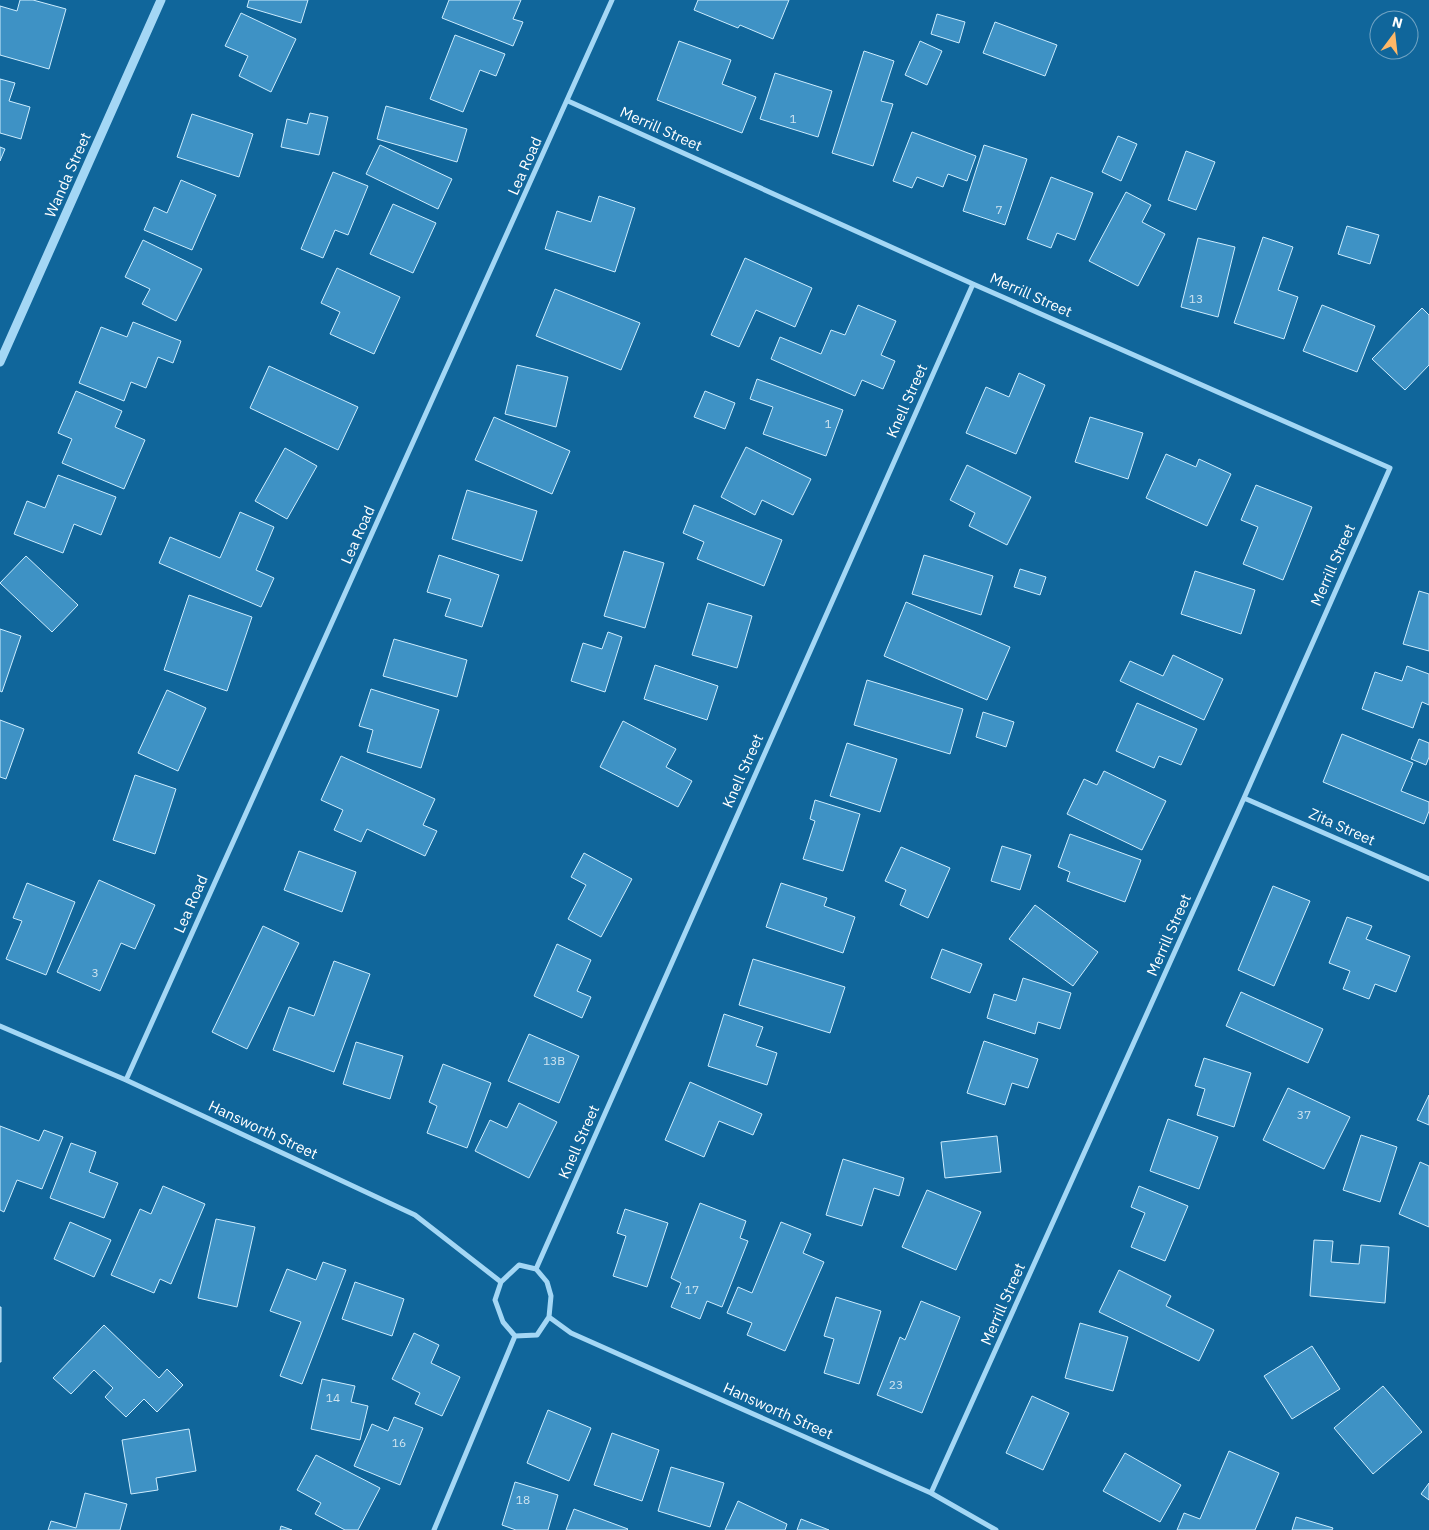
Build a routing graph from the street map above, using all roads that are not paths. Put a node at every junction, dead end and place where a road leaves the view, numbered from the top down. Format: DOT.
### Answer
graph roads {
  1 [pos="161,0"];
  2 [pos="612,0"];
  3 [pos="568,101"];
  4 [pos="973,284"];
  5 [pos="0,362"];
  6 [pos="1244,798"];
  7 [pos="1429,879"];
  8 [pos="0,1026"];
  9 [pos="126,1080"];
  10 [pos="536,1270"];
  11 [pos="501,1282"];
  12 [pos="549,1317"];
  13 [pos="516,1336"];
  14 [pos="932,1493"];
  15 [pos="434,1530"];
  16 [pos="996,1530"];
  1 -- 5 [label="street, Wanda Street"];
  2 -- 3 [label="street, Lea Road"];
  3 -- 4 [label="street, Merrill Street"];
  3 -- 9 [label="street, Lea Road"];
  4 -- 6 [label="street, Merrill Street"];
  4 -- 10 [label="street, Knell Street"];
  6 -- 7 [label="street, Zita Street"];
  6 -- 14 [label="street, Merrill Street"];
  8 -- 9 [label="street, Hansworth Street"];
  9 -- 11 [label="street, Hansworth Street"];
  10 -- 11 [label="street"];
  10 -- 12 [label="street"];
  11 -- 13 [label="street"];
  12 -- 13 [label="street"];
  12 -- 14 [label="street, Hansworth Street"];
  13 -- 15 [label="street"];
  14 -- 16 [label="street, Hansworth Street"];
}
